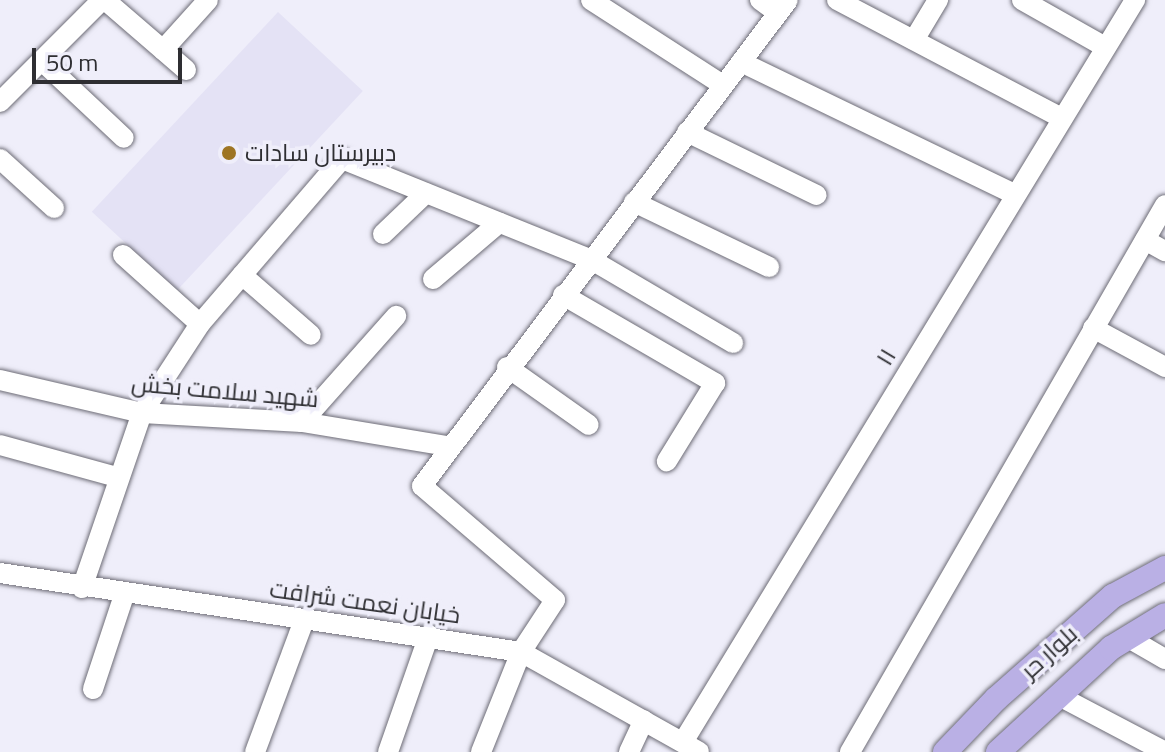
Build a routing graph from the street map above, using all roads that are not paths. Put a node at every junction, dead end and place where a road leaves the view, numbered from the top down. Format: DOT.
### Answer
graph roads {
  1 [pos="104,0"];
  2 [pos="208,0"];
  3 [pos="591,0"];
  4 [pos="760,0"];
  5 [pos="837,0"];
  6 [pos="938,0"];
  7 [pos="1022,0"];
  8 [pos="1135,0"];
  9 [pos="783,6"];
  10 [pos="914,40"];
  11 [pos="1105,47"];
  12 [pos="163,50"];
  13 [pos="42,61"];
  14 [pos="741,62"];
  15 [pos="186,70"];
  16 [pos="723,85"];
  17 [pos="4,90"];
  18 [pos="1062,118"];
  19 [pos="687,132"];
  20 [pos="124,138"];
  21 [pos="0,159"];
  22 [pos="426,193"];
  23 [pos="1014,194"];
  24 [pos="817,195"];
  25 [pos="634,202"];
  26 [pos="1165,205"];
  27 [pos="54,208"];
  28 [pos="499,223"];
  29 [pos="383,234"];
  30 [pos="1145,240"];
  31 [pos="1165,251"];
  32 [pos="123,255"];
  33 [pos="590,259"];
  34 [pos="769,267"];
  35 [pos="242,275"];
  36 [pos="433,279"];
  37 [pos="563,295"];
  38 [pos="396,316"];
  39 [pos="200,324"];
  40 [pos="1093,328"];
  41 [pos="311,335"];
  42 [pos="733,343"];
  43 [pos="507,367"];
  44 [pos="1165,367"];
  45 [pos="0,380"];
  46 [pos="142,413"];
  47 [pos="302,422"];
  48 [pos="589,425"];
  49 [pos="0,445"];
  50 [pos="447,446"];
  51 [pos="667,461"];
  52 [pos="117,477"];
  53 [pos="1165,568"];
  54 [pos="0,573"];
  55 [pos="82,588"];
  56 [pos="124,595"];
  57 [pos="1165,615"];
  58 [pos="304,620"];
  59 [pos="429,635"];
  60 [pos="1127,637"];
  61 [pos="521,652"];
  62 [pos="1165,659"];
  63 [pos="93,689"];
  64 [pos="1059,696"];
  65 [pos="644,720"];
  66 [pos="691,747"];
  67 [pos="255,752"];
  68 [pos="388,752"];
  69 [pos="481,752"];
  70 [pos="629,752"];
  71 [pos="850,752"];
  72 [pos="945,752"];
  73 [pos="998,752"];
  74 [pos="1165,752"];
  1 -- 12 [label="street"];
  1 -- 13 [label="street"];
  2 -- 12 [label="street"];
  3 -- 16 [label="street"];
  4 -- 9 [label="street"];
  5 -- 10 [label="street"];
  6 -- 10 [label="street"];
  7 -- 11 [label="street"];
  8 -- 11 [label="street, ۱۱"];
  9 -- 14 [label="street"];
  10 -- 18 [label="street"];
  11 -- 18 [label="street, ۱۱"];
  12 -- 15 [label="street"];
  13 -- 17 [label="street"];
  13 -- 20 [label="street"];
  14 -- 16 [label="street"];
  14 -- 23 [label="street"];
  16 -- 19 [label="street"];
  18 -- 23 [label="street, ۱۱"];
  19 -- 24 [label="street"];
  19 -- 25 [label="street"];
  21 -- 27 [label="street"];
  22 -- 28 [label="street"];
  22 -- 29 [label="street"];
  22 -- 35 [label="street"];
  23 -- 66 [label="street, ۱۱"];
  25 -- 33 [label="street"];
  25 -- 34 [label="street"];
  26 -- 30 [label="street"];
  28 -- 33 [label="street"];
  28 -- 36 [label="street"];
  30 -- 31 [label="street"];
  30 -- 40 [label="street"];
  32 -- 39 [label="street"];
  33 -- 37 [label="street"];
  33 -- 42 [label="street"];
  35 -- 39 [label="street"];
  35 -- 41 [label="street"];
  37 -- 43 [label="street"];
  37 -- 51 [label="street"];
  38 -- 47 [label="street"];
  39 -- 46 [label="street"];
  40 -- 44 [label="street"];
  40 -- 71 [label="street"];
  43 -- 48 [label="street"];
  43 -- 50 [label="street"];
  45 -- 46 [label="street, شهید سلامت بخش"];
  46 -- 47 [label="street, شهید سلامت بخش"];
  46 -- 52 [label="street"];
  47 -- 50 [label="street, شهید سلامت بخش"];
  49 -- 52 [label="street"];
  50 -- 61 [label="street"];
  52 -- 55 [label="street"];
  53 -- 72 [label="main road, بلوار حر"];
  54 -- 55 [label="street, خیابان نعمت شرافت"];
  55 -- 56 [label="street, خیابان نعمت شرافت"];
  56 -- 58 [label="street, خیابان نعمت شرافت"];
  56 -- 63 [label="street"];
  57 -- 60 [label="main road, بلوار حر"];
  58 -- 59 [label="street, خیابان نعمت شرافت"];
  58 -- 67 [label="street"];
  59 -- 61 [label="street, خیابان نعمت شرافت"];
  59 -- 68 [label="street"];
  60 -- 62 [label="street"];
  60 -- 64 [label="main road, بلوار حر"];
  61 -- 65 [label="street, خیابان نعمت شرافت"];
  61 -- 69 [label="street"];
  64 -- 73 [label="main road, بلوار حر"];
  64 -- 74 [label="street"];
  65 -- 66 [label="street, خیابان نعمت شرافت"];
  65 -- 70 [label="street"];
}
